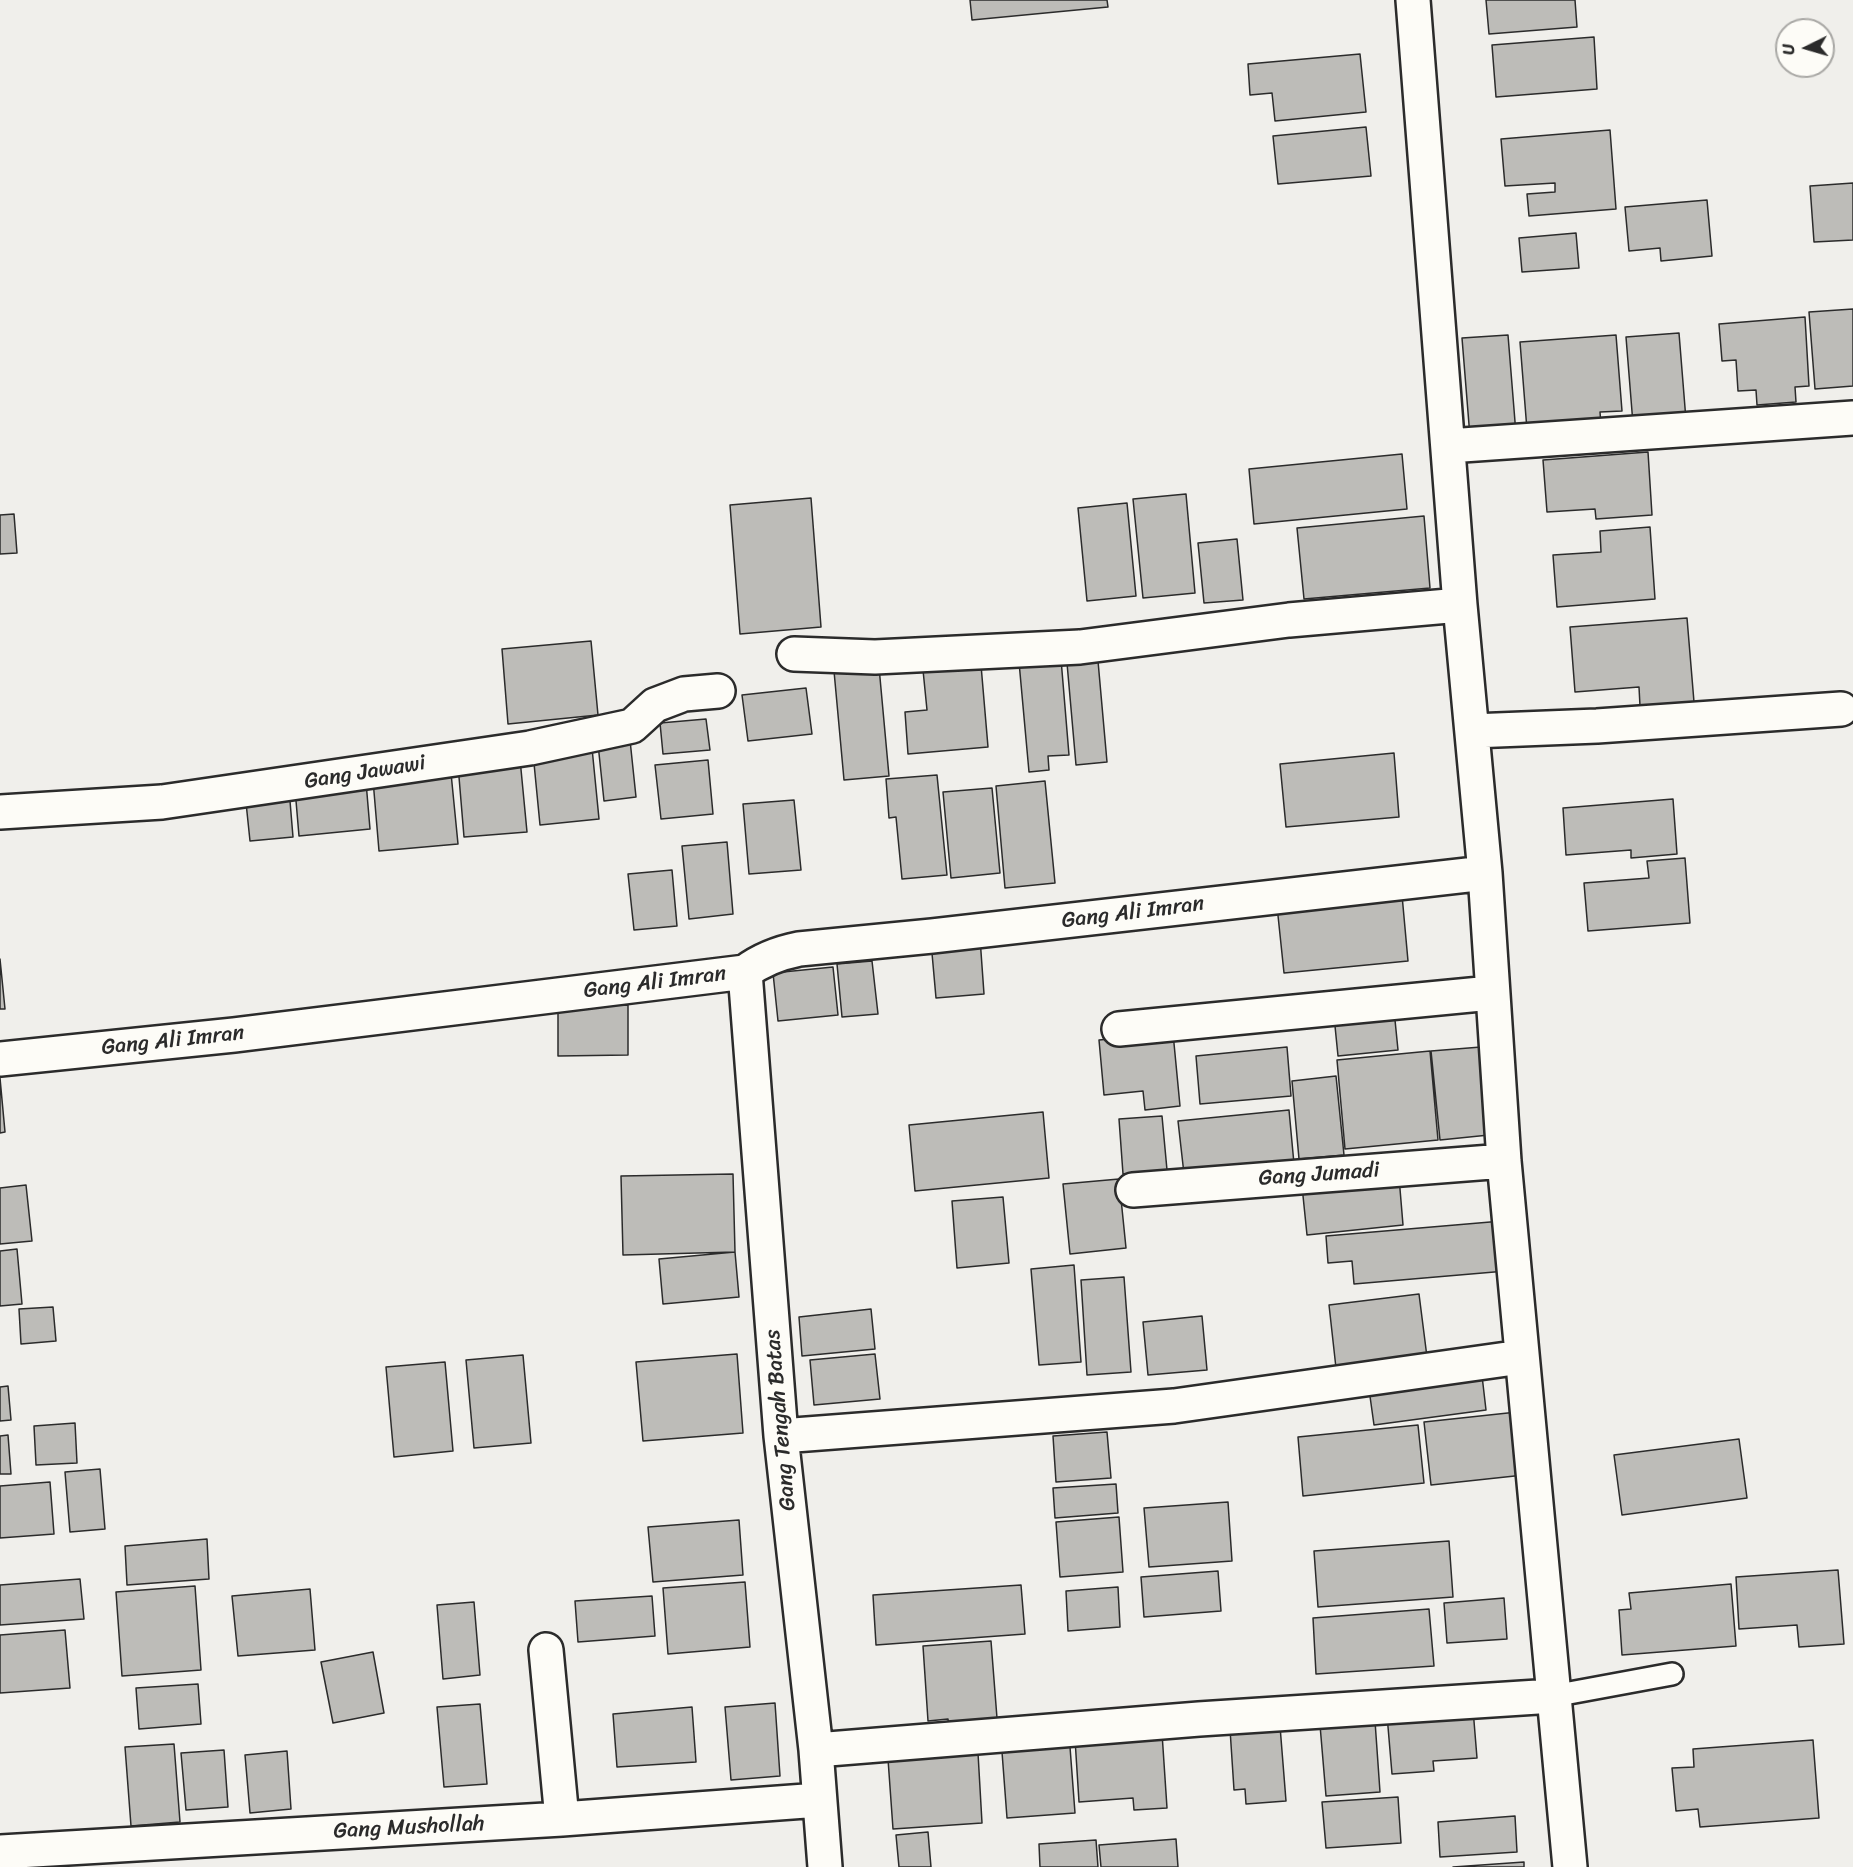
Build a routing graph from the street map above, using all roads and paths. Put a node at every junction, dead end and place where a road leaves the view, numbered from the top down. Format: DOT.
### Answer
graph roads {
  1 [pos="1413,0"];
  2 [pos="1853,418"];
  3 [pos="1448,446"];
  4 [pos="1460,605"];
  5 [pos="794,654"];
  6 [pos="718,691"];
  7 [pos="1841,709"];
  8 [pos="1472,731"];
  9 [pos="0,812"];
  10 [pos="1485,873"];
  11 [pos="745,972"];
  12 [pos="1491,993"];
  13 [pos="1119,1029"];
  14 [pos="0,1059"];
  15 [pos="1504,1161"];
  16 [pos="1133,1190"];
  17 [pos="1521,1357"];
  18 [pos="781,1436"];
  19 [pos="546,1650"];
  20 [pos="1672,1674"];
  21 [pos="1553,1696"];
  22 [pos="816,1750"];
  23 [pos="819,1800"];
  24 [pos="562,1819"];
  25 [pos="0,1852"];
  26 [pos="825,1867"];
  27 [pos="1570,1867"];
  1 -- 3 [label="street"];
  2 -- 3 [label="street"];
  3 -- 4 [label="street"];
  4 -- 5 [label="street"];
  4 -- 8 [label="street"];
  6 -- 9 [label="street, Gang Jawawi"];
  7 -- 8 [label="street"];
  8 -- 10 [label="street"];
  10 -- 11 [label="street, Gang Ali Imran"];
  10 -- 12 [label="street"];
  11 -- 14 [label="street, Gang Ali Imran"];
  11 -- 18 [label="street, Gang Tengah Batas"];
  12 -- 13 [label="street"];
  12 -- 15 [label="street"];
  15 -- 16 [label="street, Gang Jumadi"];
  15 -- 17 [label="street"];
  17 -- 18 [label="street"];
  17 -- 21 [label="street"];
  18 -- 22 [label="street, Gang Tengah Batas"];
  19 -- 24 [label="street"];
  20 -- 21 [label="lane"];
  21 -- 22 [label="street"];
  21 -- 27 [label="street"];
  22 -- 23 [label="street, Gang Tengah Batas"];
  23 -- 24 [label="street, Gang Mushollah"];
  23 -- 26 [label="street, Gang Tengah Batas"];
  24 -- 25 [label="street, Gang Mushollah"];
}
